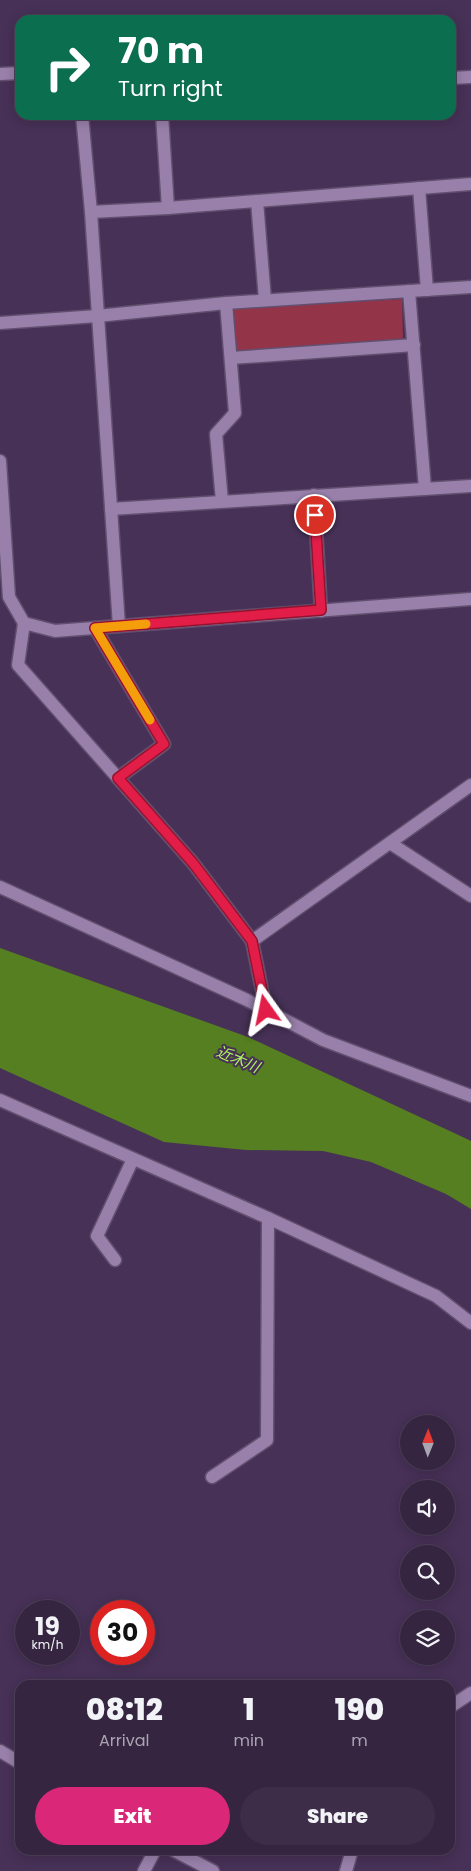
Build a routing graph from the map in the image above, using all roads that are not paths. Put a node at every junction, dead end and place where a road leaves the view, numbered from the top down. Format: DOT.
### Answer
graph roads {
  1 [pos="15,73"];
  2 [pos="0,74"];
  3 [pos="471,77"];
  4 [pos="456,78"];
  5 [pos="82,120"];
  6 [pos="162,120"];
  7 [pos="471,184"];
  8 [pos="419,188"];
  9 [pos="257,201"];
  10 [pos="168,208"];
  11 [pos="91,212"];
  12 [pos="471,287"];
  13 [pos="427,290"];
  14 [pos="410,291"];
  15 [pos="264,300"];
  16 [pos="226,303"];
  17 [pos="97,316"];
  18 [pos="0,323"];
  19 [pos="414,345"];
  20 [pos="231,358"];
  21 [pos="0,461"];
  22 [pos="471,486"];
  23 [pos="425,489"];
  24 [pos="314,496"];
  25 [pos="222,501"];
  26 [pos="111,509"];
  27 [pos="2,534"];
  28 [pos="471,599"];
  29 [pos="321,610"];
  30 [pos="24,623"];
  31 [pos="119,626"];
  32 [pos="95,628"];
  33 [pos="118,778"];
  34 [pos="471,785"];
  35 [pos="390,843"];
  36 [pos="0,888"];
  37 [pos="471,896"];
  38 [pos="252,941"];
  39 [pos="266,1010"];
  40 [pos="471,1096"];
  41 [pos="0,1100"];
  42 [pos="133,1158"];
  43 [pos="268,1218"];
  44 [pos="115,1260"];
  45 [pos="471,1323"];
  46 [pos="212,1477"];
  47 [pos="471,1692"];
  48 [pos="455,1703"];
  49 [pos="0,1751"];
  50 [pos="15,1760"];
  51 [pos="152,1855"];
  52 [pos="183,1855"];
  53 [pos="351,1855"];
  54 [pos="144,1871"];
  55 [pos="213,1871"];
  56 [pos="346,1871"];
  1 -- 2 [label="street"];
  3 -- 4 [label="street"];
  5 -- 11 [label="street"];
  6 -- 10 [label="street"];
  7 -- 8 [label="street"];
  8 -- 9 [label="street"];
  8 -- 13 [label="street"];
  9 -- 10 [label="street"];
  9 -- 15 [label="street"];
  10 -- 11 [label="street"];
  11 -- 17 [label="street"];
  12 -- 13 [label="street"];
  13 -- 14 [label="street"];
  14 -- 15 [label="street"];
  14 -- 19 [label="street"];
  15 -- 16 [label="street"];
  16 -- 17 [label="street"];
  16 -- 20 [label="street"];
  17 -- 18 [label="street"];
  17 -- 26 [label="street"];
  19 -- 20 [label="street"];
  19 -- 23 [label="street"];
  20 -- 25 [label="street"];
  21 -- 27 [label="street"];
  22 -- 23 [label="street"];
  23 -- 24 [label="street"];
  24 -- 25 [label="street"];
  24 -- 29 [label="street"];
  25 -- 26 [label="street"];
  26 -- 31 [label="street"];
  27 -- 30 [label="street"];
  28 -- 29 [label="street"];
  29 -- 31 [label="street"];
  30 -- 32 [label="street"];
  30 -- 33 [label="street"];
  31 -- 32 [label="street"];
  32 -- 33 [label="street"];
  33 -- 38 [label="street"];
  34 -- 35 [label="street"];
  35 -- 37 [label="street"];
  35 -- 38 [label="street"];
  36 -- 39 [label="street"];
  38 -- 39 [label="street"];
  39 -- 40 [label="street"];
  41 -- 42 [label="street"];
  42 -- 43 [label="street"];
  42 -- 44 [label="street"];
  43 -- 45 [label="street"];
  43 -- 46 [label="street"];
  47 -- 48 [label="street"];
  49 -- 50 [label="street"];
  51 -- 54 [label="street"];
  52 -- 55 [label="street"];
  53 -- 56 [label="street"];
}
